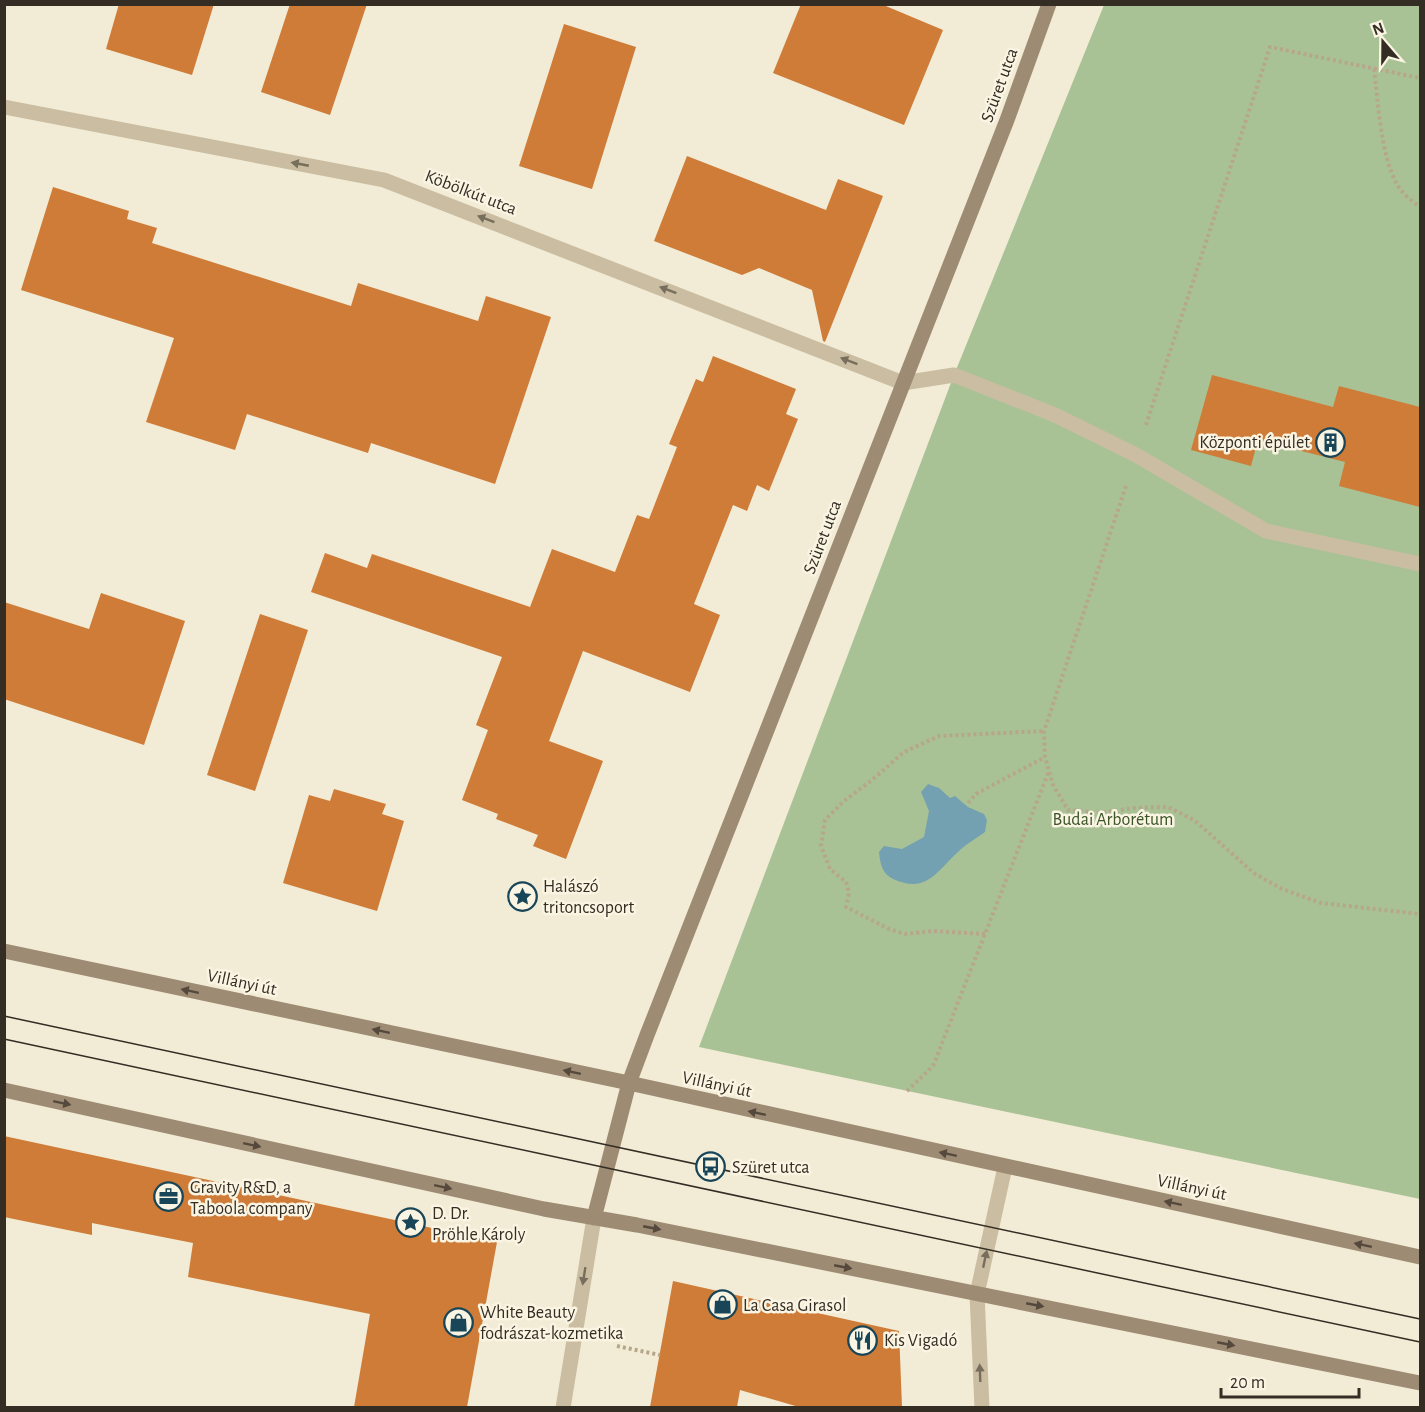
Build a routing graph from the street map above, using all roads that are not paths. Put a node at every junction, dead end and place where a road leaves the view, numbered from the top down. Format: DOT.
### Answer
graph roads {
  1 [pos="1049,4"];
  2 [pos="4,107"];
  3 [pos="903,383"];
  4 [pos="1420,564"];
  5 [pos="4,951"];
  6 [pos="629,1083"];
  7 [pos="4,1090"];
  8 [pos="1005,1167"];
  9 [pos="594,1218"];
  10 [pos="1420,1257"];
  11 [pos="977,1294"];
  12 [pos="1420,1383"];
  13 [pos="563,1407"];
  14 [pos="982,1407"];
  1 -- 3 [label="street, Szüret utca"];
  3 -- 2 [label="street, Köbölkút utca, one-way"];
  3 -- 4 [label="street"];
  3 -- 6 [label="street, Szüret utca"];
  6 -- 5 [label="street, Villányi út, one-way"];
  8 -- 6 [label="street, Villányi út, one-way"];
  6 -- 9 [label="street, Szüret utca"];
  7 -- 9 [label="street, one-way"];
  10 -- 8 [label="street, Villányi út, one-way"];
  11 -- 8 [label="street, one-way"];
  9 -- 11 [label="street, one-way"];
  9 -- 13 [label="street, one-way"];
  11 -- 12 [label="street, one-way"];
  14 -- 11 [label="street, one-way"];
}
